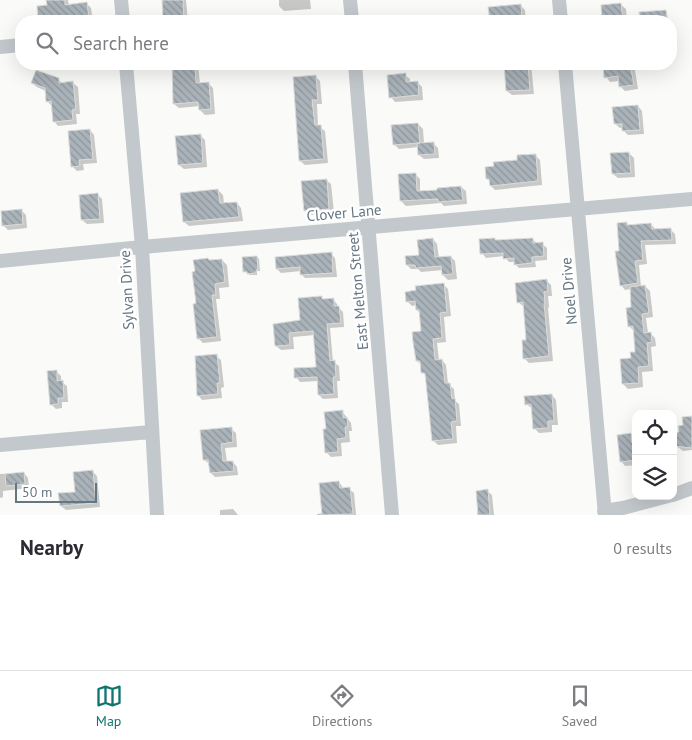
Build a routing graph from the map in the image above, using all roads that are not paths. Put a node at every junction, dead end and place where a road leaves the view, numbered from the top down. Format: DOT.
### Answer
graph roads {
  1 [pos="121,0"];
  2 [pos="350,0"];
  3 [pos="559,0"];
  4 [pos="122,15"];
  5 [pos="351,15"];
  6 [pos="560,15"];
  7 [pos="15,46"];
  8 [pos="0,47"];
  9 [pos="127,70"];
  10 [pos="356,70"];
  11 [pos="566,70"];
  12 [pos="692,199"];
  13 [pos="578,210"];
  14 [pos="369,227"];
  15 [pos="142,247"];
  16 [pos="0,261"];
  17 [pos="151,432"];
  18 [pos="0,445"];
  19 [pos="692,488"];
  20 [pos="677,494"];
  21 [pos="653,500"];
  22 [pos="604,513"];
  23 [pos="157,515"];
  24 [pos="392,515"];
  1 -- 4 [label="street"];
  2 -- 5 [label="street"];
  3 -- 6 [label="street"];
  7 -- 8 [label="street"];
  9 -- 15 [label="street, Sylvan Drive"];
  10 -- 14 [label="street, East Melton Street"];
  11 -- 13 [label="street, Noel Drive"];
  12 -- 13 [label="street, Clover Lane"];
  13 -- 14 [label="street, Clover Lane"];
  13 -- 22 [label="street, Noel Drive"];
  14 -- 15 [label="street, Clover Lane"];
  14 -- 24 [label="street, East Melton Street"];
  15 -- 16 [label="street, Clover Lane"];
  15 -- 17 [label="street, Sylvan Drive"];
  17 -- 18 [label="street"];
  17 -- 23 [label="street, Sylvan Drive"];
  19 -- 20 [label="street"];
  21 -- 22 [label="street"];
}
